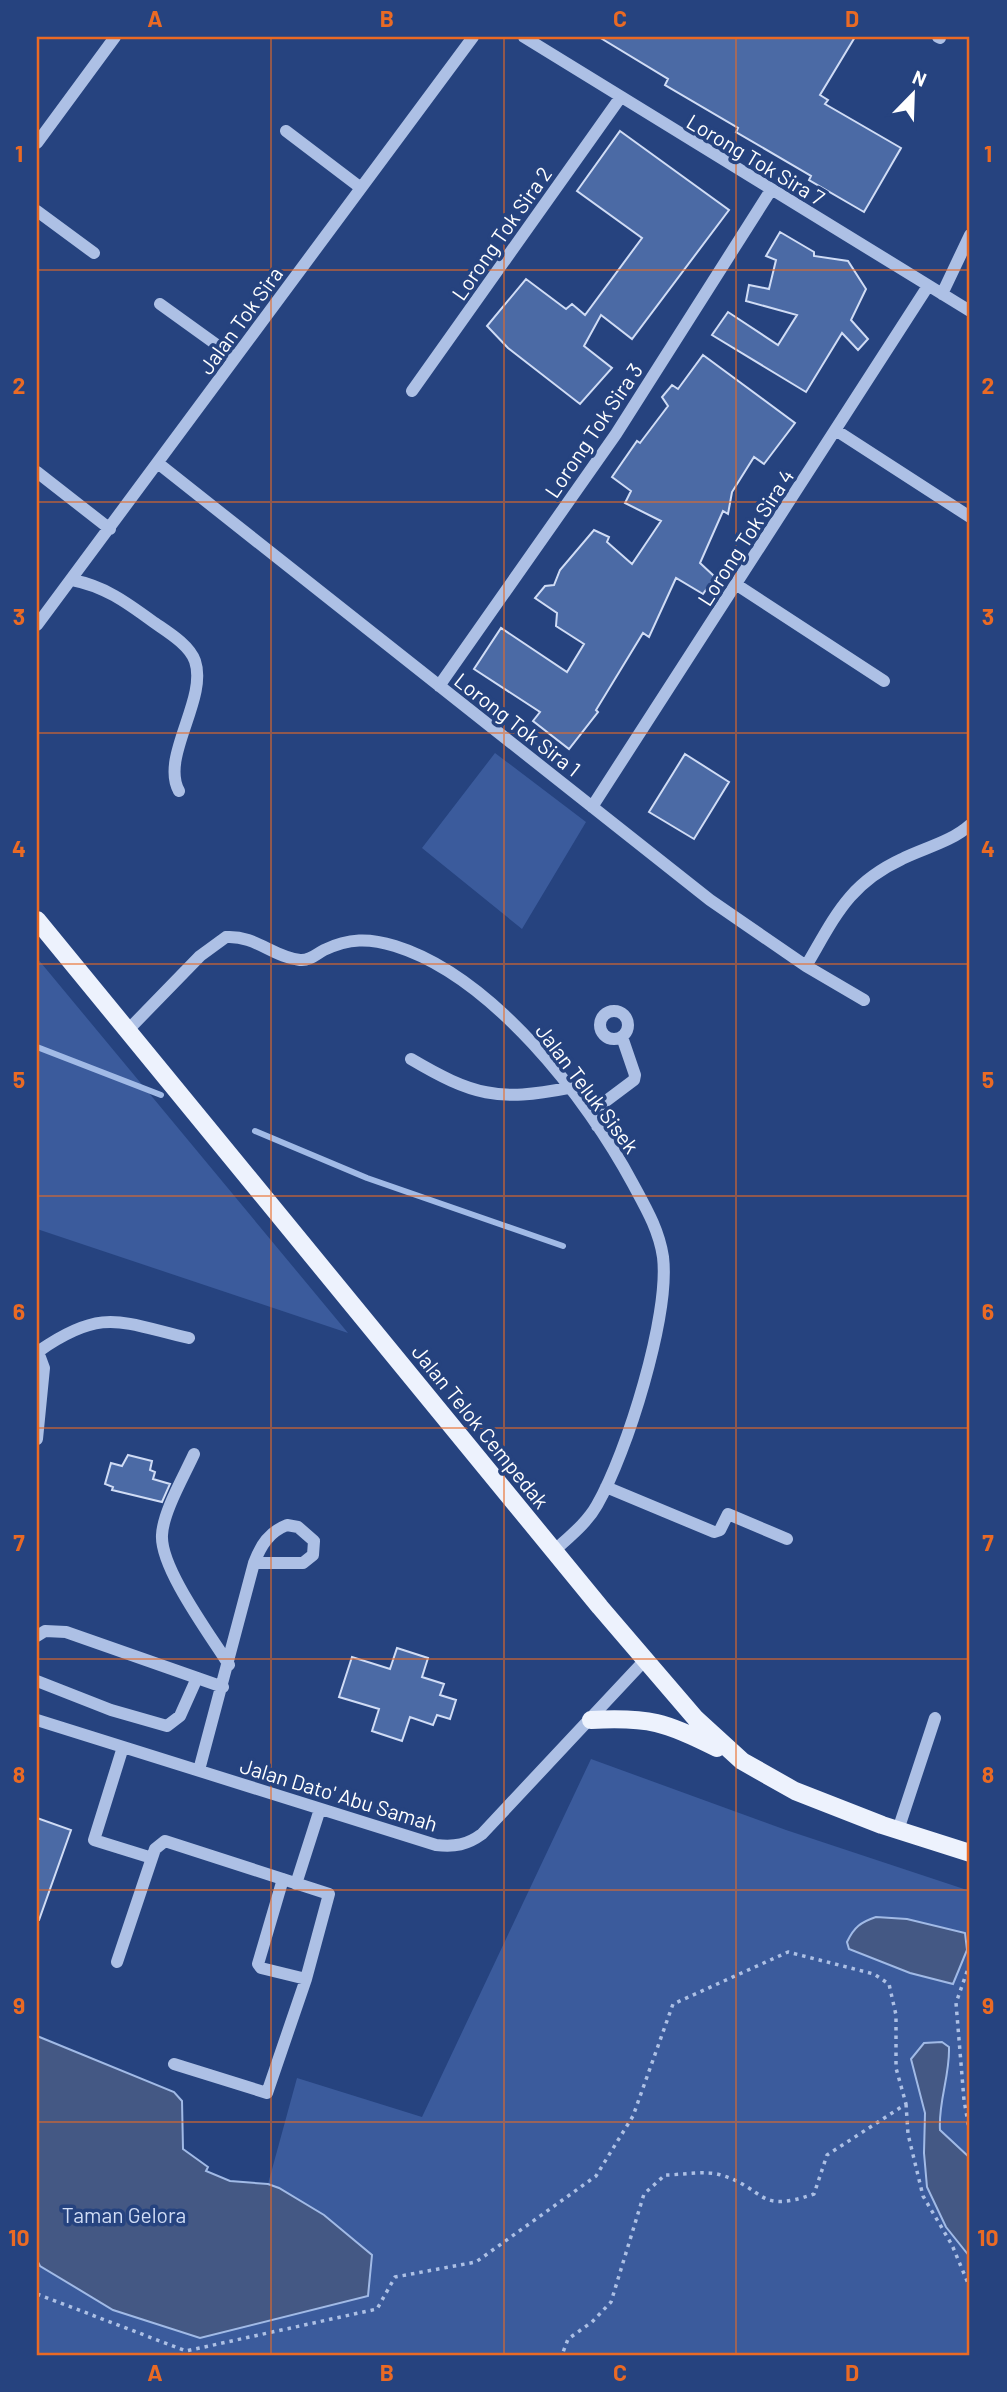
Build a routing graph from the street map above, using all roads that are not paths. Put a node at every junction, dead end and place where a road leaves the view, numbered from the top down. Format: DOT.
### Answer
graph roads {
  1 [pos="115,37"];
  2 [pos="473,37"];
  3 [pos="524,37"];
  4 [pos="620,98"];
  5 [pos="286,131"];
  6 [pos="37,143"];
  7 [pos="361,188"];
  8 [pos="771,190"];
  9 [pos="37,211"];
  10 [pos="970,235"];
  11 [pos="94,253"];
  12 [pos="928,286"];
  13 [pos="942,294"];
  14 [pos="160,304"];
  15 [pos="970,311"];
  16 [pos="235,358"];
  17 [pos="412,391"];
  18 [pos="837,431"];
  19 [pos="159,464"];
  20 [pos="37,472"];
  21 [pos="970,517"];
  22 [pos="110,529"];
  23 [pos="72,580"];
  24 [pos="737,585"];
  25 [pos="37,625"];
  26 [pos="884,681"];
  27 [pos="439,686"];
  28 [pos="179,791"];
  29 [pos="592,807"];
  30 [pos="970,825"];
  31 [pos="37,920"];
  32 [pos="806,966"];
  33 [pos="864,1000"];
  34 [pos="128,1030"];
  35 [pos="622,1037"];
  36 [pos="411,1059"];
  37 [pos="568,1088"];
  38 [pos="597,1126"];
  39 [pos="189,1338"];
  40 [pos="38,1350"];
  41 [pos="37,1439"];
  42 [pos="194,1454"];
  43 [pos="606,1488"];
  44 [pos="787,1539"];
  45 [pos="554,1551"];
  46 [pos="254,1563"];
  47 [pos="37,1636"];
  48 [pos="645,1660"];
  49 [pos="229,1665"];
  50 [pos="197,1678"];
  51 [pos="37,1681"];
  52 [pos="223,1687"];
  53 [pos="935,1718"];
  54 [pos="37,1720"];
  55 [pos="591,1720"];
  56 [pos="123,1747"];
  57 [pos="742,1761"];
  58 [pos="199,1770"];
  59 [pos="320,1809"];
  60 [pos="898,1830"];
  61 [pos="970,1853"];
  62 [pos="152,1858"];
  63 [pos="283,1879"];
  64 [pos="296,1884"];
  65 [pos="117,1962"];
  66 [pos="306,1979"];
  67 [pos="174,2064"];
  1 -- 6 [label="street"];
  2 -- 7 [label="street, Jalan Tok Sira"];
  3 -- 4 [label="street, Lorong Tok Sira 7"];
  4 -- 8 [label="street, Lorong Tok Sira 7"];
  4 -- 17 [label="street, Lorong Tok Sira 2"];
  5 -- 7 [label="street"];
  7 -- 16 [label="street, Jalan Tok Sira"];
  8 -- 12 [label="street, Lorong Tok Sira 7"];
  8 -- 27 [label="street, Lorong Tok Sira 3"];
  9 -- 11 [label="street"];
  10 -- 13 [label="street"];
  12 -- 13 [label="street, Lorong Tok Sira 7"];
  12 -- 18 [label="street, Lorong Tok Sira 4"];
  13 -- 15 [label="street, Lorong Tok Sira 7"];
  14 -- 16 [label="street"];
  16 -- 19 [label="street, Jalan Tok Sira"];
  18 -- 21 [label="street"];
  18 -- 24 [label="street, Lorong Tok Sira 4"];
  19 -- 22 [label="street, Jalan Tok Sira"];
  19 -- 27 [label="street, Lorong Tok Sira 1"];
  20 -- 22 [label="street"];
  22 -- 23 [label="street, Jalan Tok Sira"];
  23 -- 25 [label="street, Jalan Tok Sira"];
  23 -- 28 [label="street"];
  24 -- 26 [label="street"];
  24 -- 29 [label="street, Lorong Tok Sira 4"];
  27 -- 29 [label="street, Lorong Tok Sira 1"];
  29 -- 32 [label="street, Lorong Tok Sira 1"];
  30 -- 32 [label="street"];
  31 -- 34 [label="main road, Jalan Telok Cempedak"];
  32 -- 33 [label="street, Lorong Tok Sira 1"];
  34 -- 37 [label="street, Jalan Teluk Sisek"];
  34 -- 45 [label="main road, Jalan Telok Cempedak"];
  35 -- 38 [label="street"];
  36 -- 37 [label="street"];
  37 -- 38 [label="street, Jalan Teluk Sisek"];
  38 -- 43 [label="street, Jalan Teluk Sisek"];
  39 -- 40 [label="street"];
  40 -- 41 [label="street"];
  42 -- 49 [label="street"];
  43 -- 44 [label="street"];
  43 -- 45 [label="street, Jalan Teluk Sisek"];
  45 -- 48 [label="main road, Jalan Telok Cempedak"];
  46 -- 46 [label="street"];
  46 -- 49 [label="street"];
  47 -- 50 [label="street"];
  48 -- 55 [label="street, Jalan Dato' Abu Samah"];
  48 -- 57 [label="main road, Jalan Telok Cempedak"];
  49 -- 52 [label="street"];
  50 -- 51 [label="street"];
  50 -- 52 [label="street"];
  52 -- 58 [label="street"];
  53 -- 60 [label="street"];
  54 -- 56 [label="street, Jalan Dato' Abu Samah"];
  55 -- 57 [label="main road"];
  55 -- 59 [label="street, Jalan Dato' Abu Samah"];
  56 -- 58 [label="street, Jalan Dato' Abu Samah"];
  56 -- 62 [label="street"];
  57 -- 60 [label="main road, Jalan Telok Cempedak"];
  58 -- 59 [label="street, Jalan Dato' Abu Samah"];
  59 -- 64 [label="street"];
  60 -- 61 [label="main road, Jalan Telok Cempedak"];
  62 -- 63 [label="street"];
  62 -- 65 [label="street"];
  63 -- 64 [label="street"];
  63 -- 66 [label="street"];
  64 -- 66 [label="street"];
  66 -- 67 [label="street"];
}
